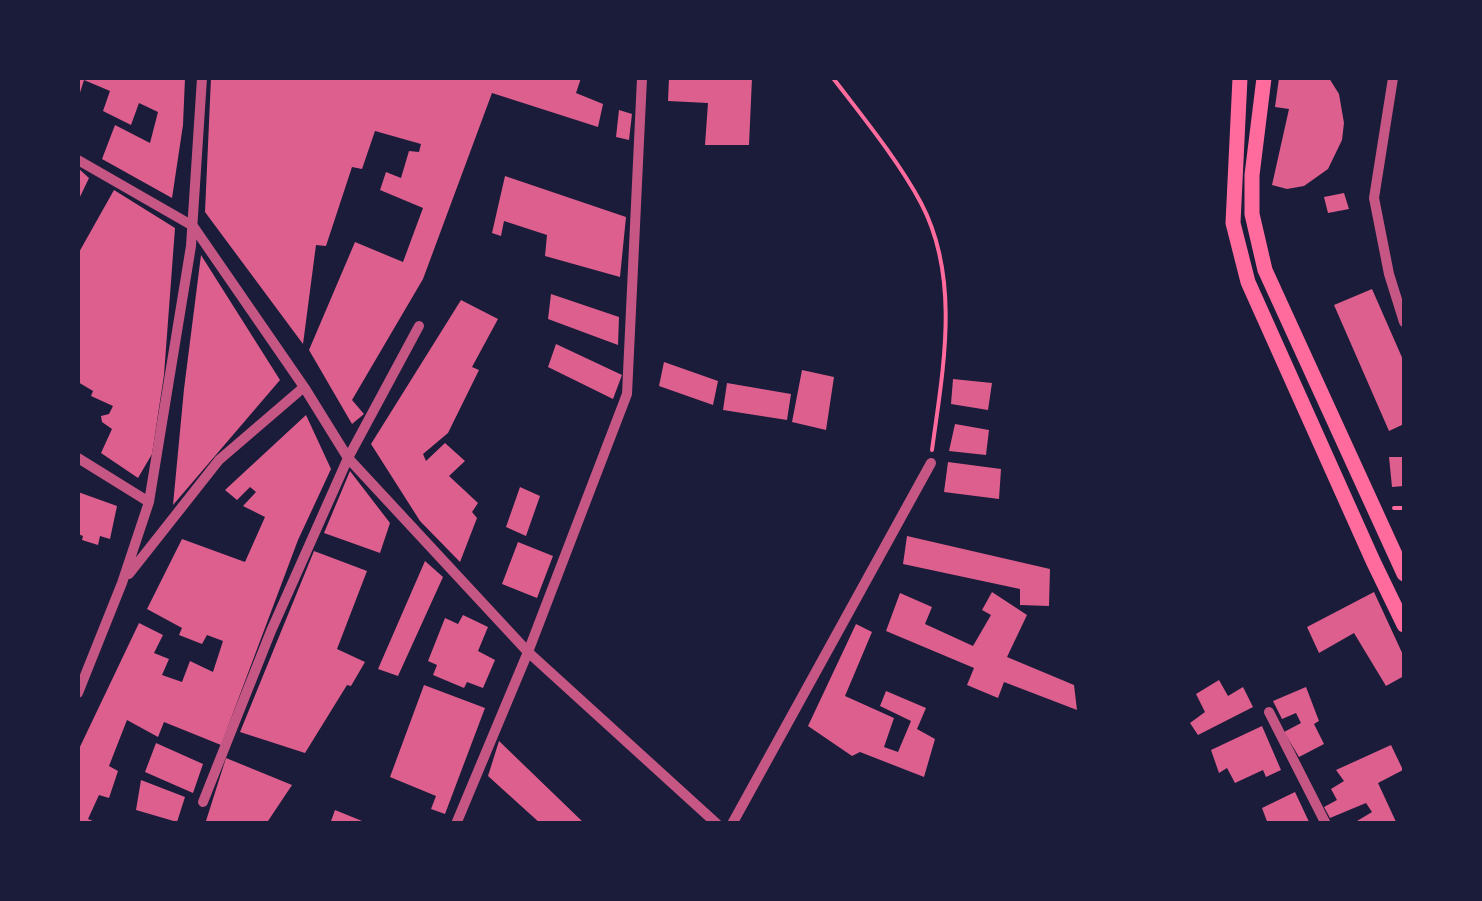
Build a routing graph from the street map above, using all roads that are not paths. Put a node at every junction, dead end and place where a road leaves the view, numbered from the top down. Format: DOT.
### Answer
graph roads {
  1 [pos="202,78"];
  2 [pos="642,78"];
  3 [pos="1240,78"];
  4 [pos="1264,78"];
  5 [pos="1393,78"];
  6 [pos="78,160"];
  7 [pos="193,226"];
  8 [pos="1389,274"];
  9 [pos="1404,277"];
  10 [pos="1404,322"];
  11 [pos="419,326"];
  12 [pos="304,388"];
  13 [pos="78,458"];
  14 [pos="348,458"];
  15 [pos="931,463"];
  16 [pos="149,502"];
  17 [pos="1404,574"];
  18 [pos="122,583"];
  19 [pos="1404,625"];
  20 [pos="528,652"];
  21 [pos="78,693"];
  22 [pos="1269,712"];
  23 [pos="202,802"];
  24 [pos="456,824"];
  25 [pos="717,824"];
  26 [pos="732,824"];
  27 [pos="1326,824"];
  1 -- 7 [label="street"];
  2 -- 20 [label="street"];
  3 -- 19 [label="main road"];
  4 -- 17 [label="main road"];
  5 -- 8 [label="street"];
  6 -- 7 [label="street"];
  7 -- 12 [label="street"];
  7 -- 16 [label="street"];
  8 -- 9 [label="street"];
  8 -- 10 [label="street"];
  11 -- 14 [label="street"];
  12 -- 14 [label="street"];
  12 -- 18 [label="street"];
  13 -- 16 [label="street"];
  14 -- 20 [label="street"];
  14 -- 23 [label="street"];
  15 -- 26 [label="street"];
  16 -- 18 [label="street"];
  18 -- 21 [label="street"];
  20 -- 24 [label="street"];
  20 -- 25 [label="street"];
  22 -- 27 [label="street"];
}
